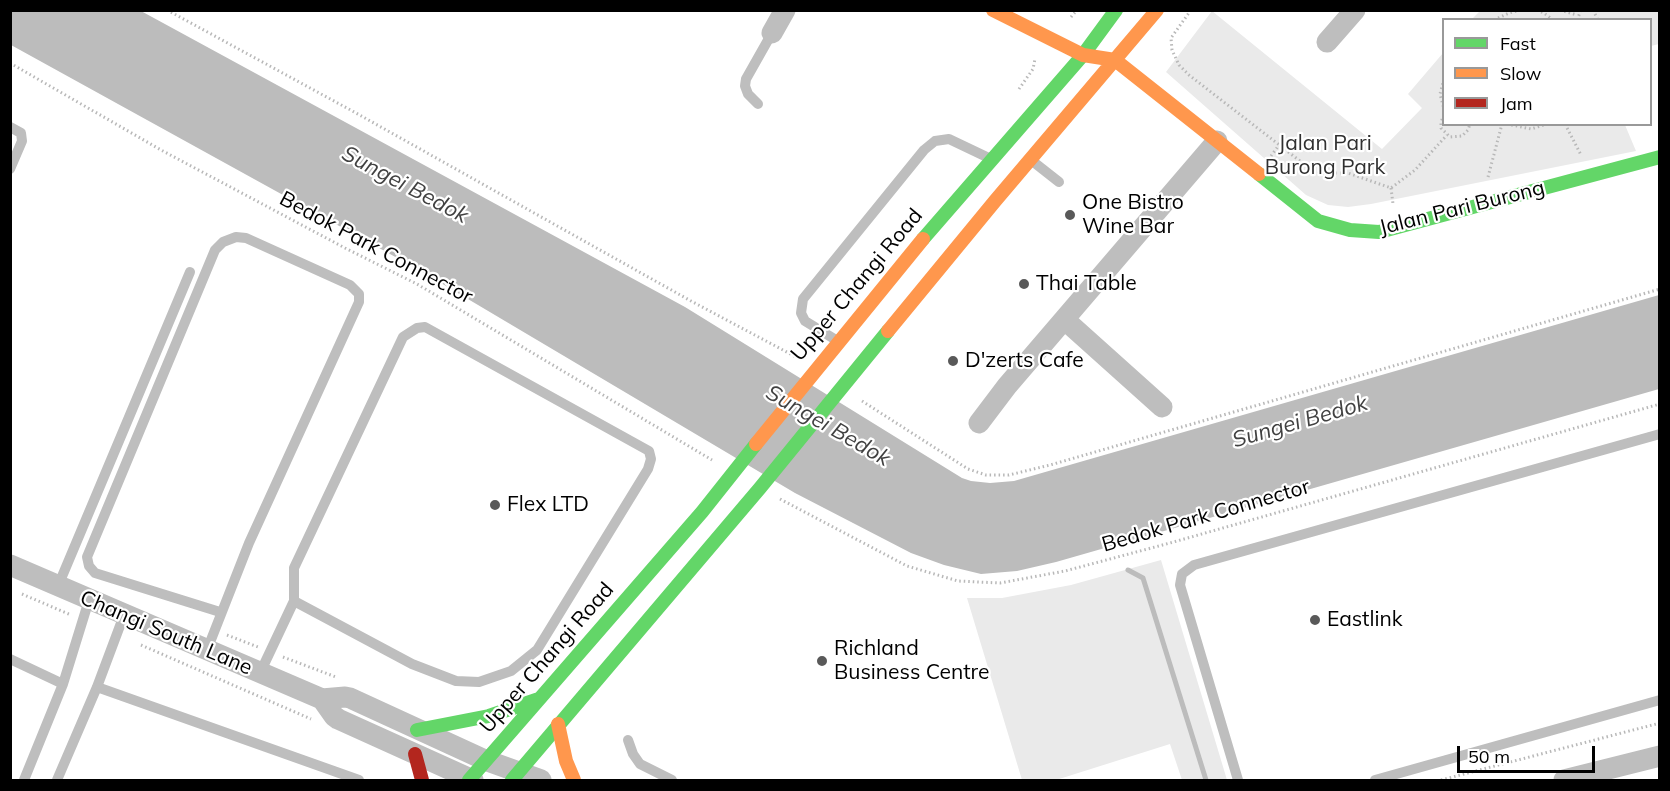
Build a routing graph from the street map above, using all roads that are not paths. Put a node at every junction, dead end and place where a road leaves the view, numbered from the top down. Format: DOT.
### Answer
graph roads {
  1 [pos="785,10"];
  2 [pos="993,10"];
  3 [pos="1116,10"];
  4 [pos="1157,10"];
  5 [pos="1355,10"];
  6 [pos="772,33"];
  7 [pos="1327,42"];
  8 [pos="1083,55"];
  9 [pos="1115,60"];
  10 [pos="758,104"];
  11 [pos="10,127"];
  12 [pos="1217,141"];
  13 [pos="1659,157"];
  14 [pos="992,159"];
  15 [pos="1030,159"];
  16 [pos="10,169"];
  17 [pos="1059,182"];
  18 [pos="190,272"];
  19 [pos="1065,320"];
  20 [pos="838,341"];
  21 [pos="1162,408"];
  22 [pos="979,423"];
  23 [pos="1659,434"];
  24 [pos="10,565"];
  25 [pos="58,586"];
  26 [pos="89,600"];
  27 [pos="294,601"];
  28 [pos="220,612"];
  29 [pos="121,625"];
  30 [pos="210,640"];
  31 [pos="10,659"];
  32 [pos="260,673"];
  33 [pos="63,684"];
  34 [pos="97,687"];
  35 [pos="322,699"];
  36 [pos="539,699"];
  37 [pos="1659,700"];
  38 [pos="558,724"];
  39 [pos="417,730"];
  40 [pos="628,740"];
  41 [pos="415,754"];
  42 [pos="1659,756"];
  43 [pos="485,760"];
  44 [pos="516,776"];
  45 [pos="24,780"];
  46 [pos="57,780"];
  47 [pos="359,780"];
  48 [pos="422,780"];
  49 [pos="471,780"];
  50 [pos="541,780"];
  51 [pos="574,780"];
  52 [pos="672,780"];
  53 [pos="1238,780"];
  54 [pos="1375,780"];
  55 [pos="1564,780"];
  1 -- 6 [label="street"];
  2 -- 8 [label="street, Jalan Pari Burong"];
  3 -- 8 [label="street, Upper Changi Road"];
  4 -- 9 [label="street"];
  5 -- 7 [label="street"];
  6 -- 10 [label="lane"];
  8 -- 9 [label="street, Jalan Pari Burong"];
  8 -- 14 [label="street, Upper Changi Road"];
  9 -- 12 [label="street, Jalan Pari Burong"];
  9 -- 15 [label="street"];
  11 -- 16 [label="lane"];
  12 -- 13 [label="street, Jalan Pari Burong"];
  12 -- 19 [label="street"];
  14 -- 20 [label="street, Upper Changi Road"];
  14 -- 20 [label="lane"];
  15 -- 17 [label="lane"];
  15 -- 38 [label="street"];
  18 -- 25 [label="lane"];
  19 -- 21 [label="street"];
  19 -- 22 [label="street"];
  20 -- 36 [label="street, Upper Changi Road"];
  23 -- 53 [label="lane"];
  24 -- 25 [label="street, Changi South Lane"];
  25 -- 26 [label="street, Changi South Lane"];
  26 -- 29 [label="street, Changi South Lane"];
  26 -- 33 [label="lane"];
  27 -- 27 [label="lane"];
  27 -- 32 [label="lane"];
  28 -- 28 [label="lane"];
  28 -- 30 [label="lane"];
  29 -- 30 [label="street, Changi South Lane"];
  29 -- 34 [label="lane"];
  30 -- 32 [label="street, Changi South Lane"];
  31 -- 33 [label="lane"];
  32 -- 35 [label="street, Changi South Lane"];
  33 -- 45 [label="lane"];
  34 -- 46 [label="lane"];
  34 -- 47 [label="lane"];
  35 -- 39 [label="street, Changi South Lane"];
  35 -- 41 [label="street, Changi South Lane"];
  36 -- 39 [label="street"];
  36 -- 43 [label="street, Upper Changi Road"];
  37 -- 54 [label="lane"];
  38 -- 44 [label="street"];
  38 -- 51 [label="street"];
  39 -- 43 [label="street, Changi South Lane"];
  40 -- 52 [label="lane"];
  41 -- 48 [label="street"];
  41 -- 49 [label="street, Changi South Lane"];
  42 -- 55 [label="street"];
  43 -- 44 [label="street, Changi South Lane"];
  43 -- 49 [label="street, Upper Changi Road"];
  44 -- 50 [label="street, Changi South Lane"];
}
